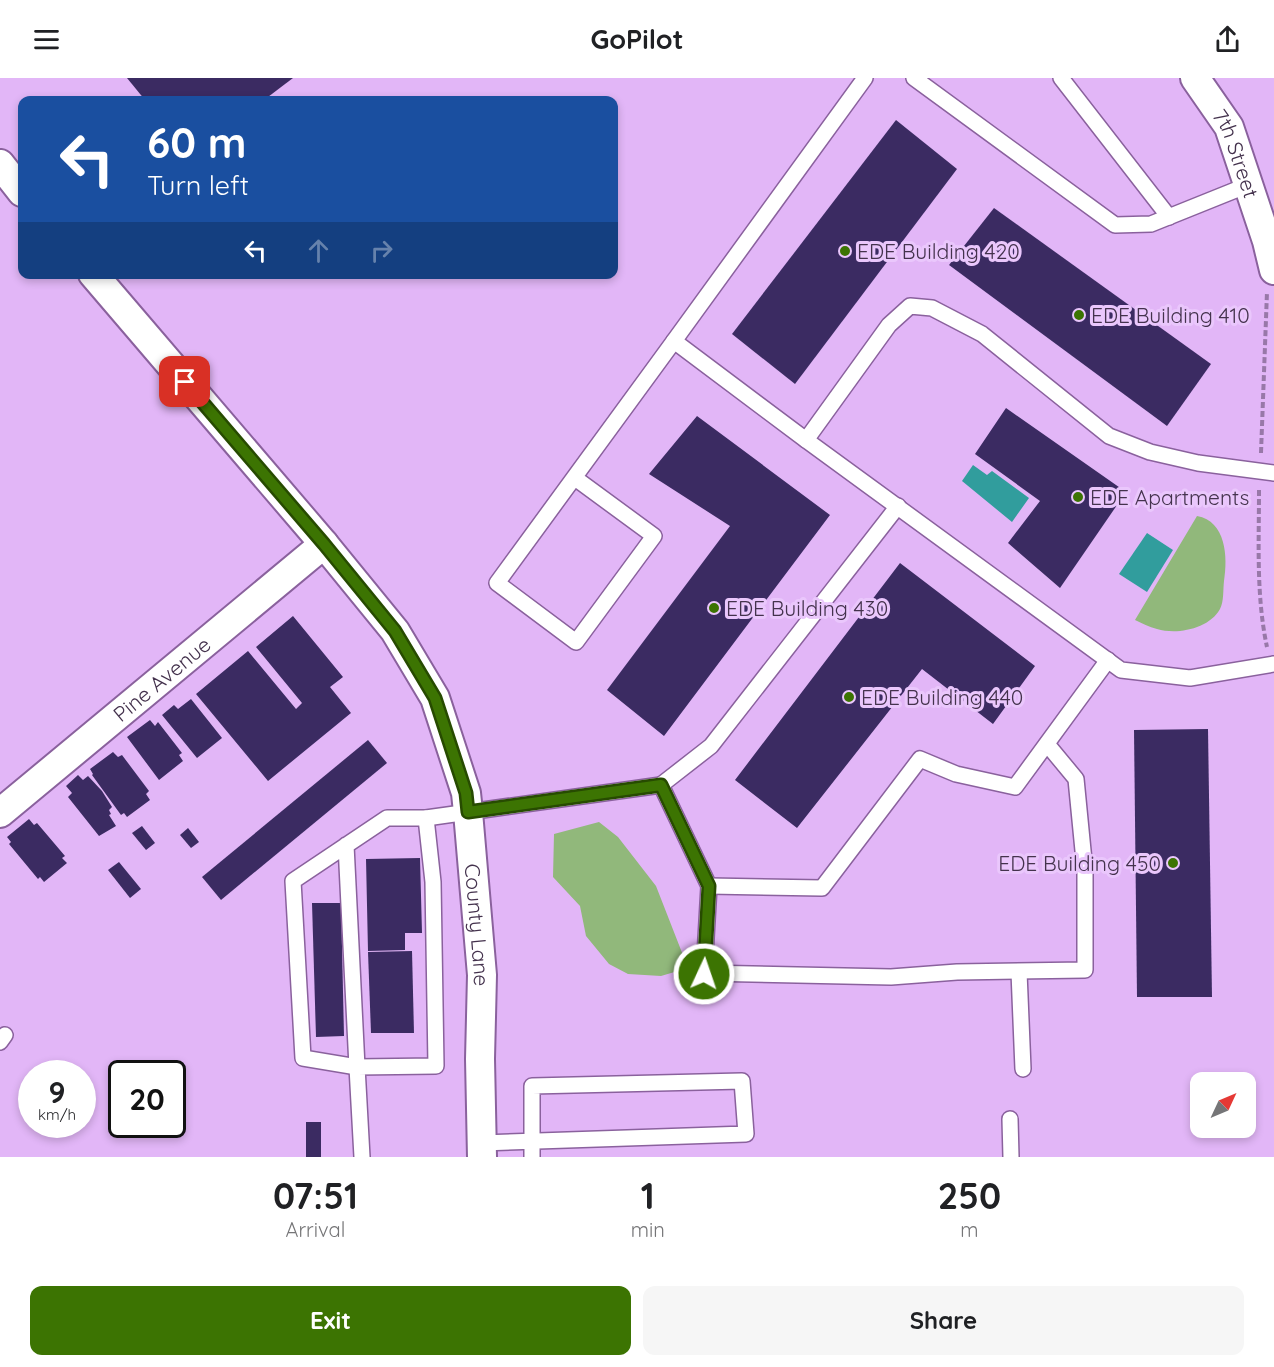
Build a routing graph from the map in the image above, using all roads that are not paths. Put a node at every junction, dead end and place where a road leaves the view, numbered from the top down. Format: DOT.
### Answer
graph roads {
  1 [pos="865,78"];
  2 [pos="914,78"];
  3 [pos="1061,78"];
  4 [pos="1195,78"];
  5 [pos="0,164"];
  6 [pos="1248,185"];
  7 [pos="18,187"];
  8 [pos="1169,217"];
  9 [pos="1271,276"];
  10 [pos="97,279"];
  11 [pos="674,341"];
  12 [pos="806,440"];
  13 [pos="1267,472"];
  14 [pos="575,478"];
  15 [pos="898,506"];
  16 [pos="324,544"];
  17 [pos="1108,660"];
  18 [pos="1272,664"];
  19 [pos="1047,744"];
  20 [pos="661,785"];
  21 [pos="468,812"];
  22 [pos="0,813"];
  23 [pos="426,818"];
  24 [pos="346,845"];
  25 [pos="709,886"];
  26 [pos="1019,972"];
  27 [pos="357,1067"];
  28 [pos="1023,1069"];
  29 [pos="1010,1119"];
  30 [pos="482,1150"];
  31 [pos="532,1150"];
  32 [pos="362,1157"];
  33 [pos="1011,1157"];
  1 -- 11 [label="lane"];
  2 -- 8 [label="lane"];
  3 -- 8 [label="lane"];
  4 -- 6 [label="street, 7th Street"];
  5 -- 7 [label="street"];
  6 -- 8 [label="lane"];
  6 -- 9 [label="street, 7th Street"];
  10 -- 16 [label="street, County Lane"];
  11 -- 12 [label="lane"];
  11 -- 14 [label="lane"];
  12 -- 13 [label="lane"];
  12 -- 15 [label="lane"];
  14 -- 14 [label="lane"];
  15 -- 17 [label="lane"];
  15 -- 20 [label="lane"];
  16 -- 21 [label="street, County Lane"];
  16 -- 22 [label="street, Pine Avenue"];
  17 -- 18 [label="lane"];
  17 -- 19 [label="lane"];
  19 -- 25 [label="lane"];
  19 -- 26 [label="lane"];
  20 -- 21 [label="lane"];
  20 -- 25 [label="lane"];
  21 -- 23 [label="lane"];
  21 -- 30 [label="street, County Lane"];
  23 -- 24 [label="lane"];
  23 -- 27 [label="lane"];
  24 -- 27 [label="lane"];
  24 -- 27 [label="lane"];
  25 -- 26 [label="lane"];
  26 -- 28 [label="lane"];
  27 -- 32 [label="lane"];
  29 -- 33 [label="lane"];
  30 -- 31 [label="lane"];
  31 -- 31 [label="lane"];
}
